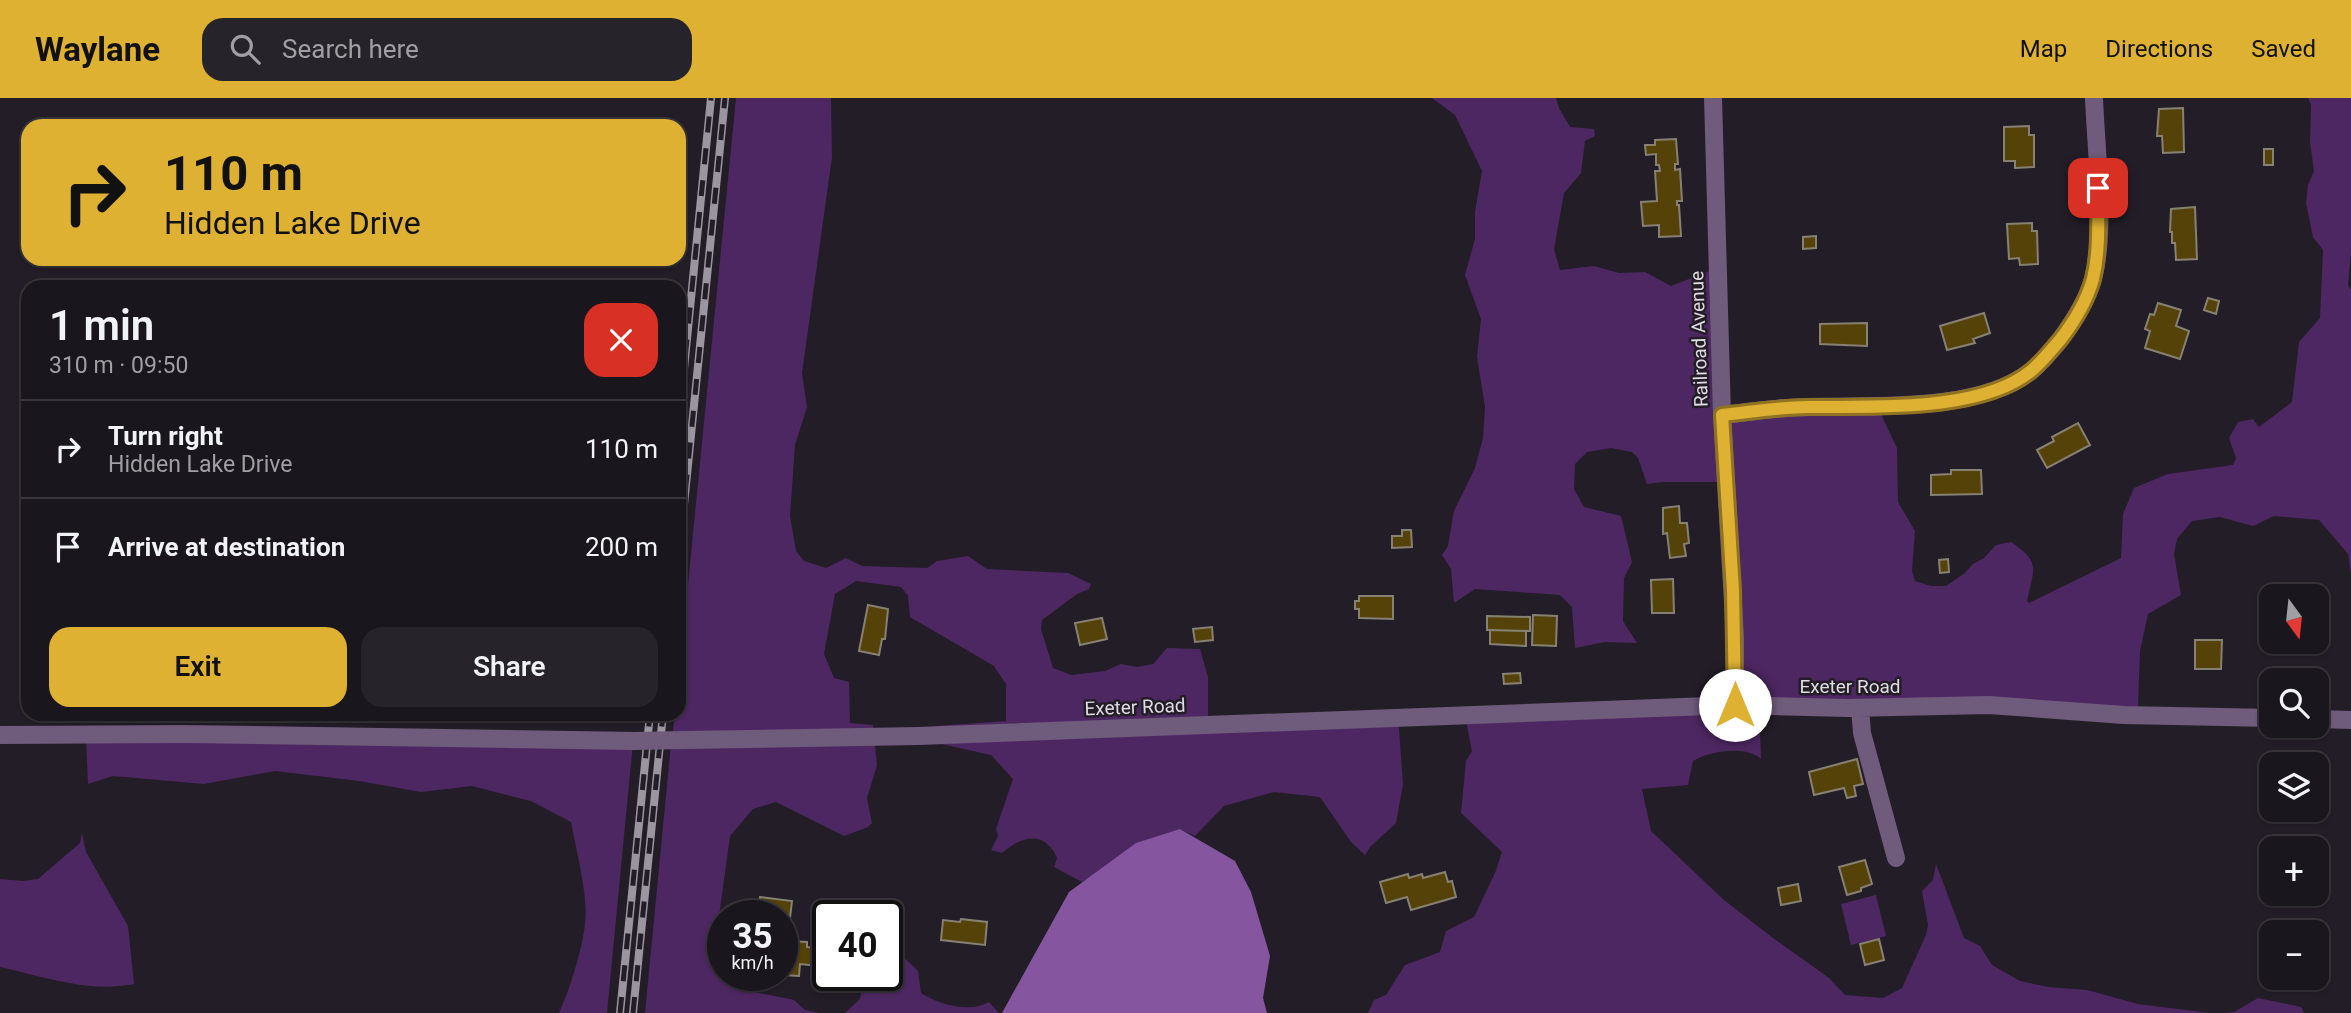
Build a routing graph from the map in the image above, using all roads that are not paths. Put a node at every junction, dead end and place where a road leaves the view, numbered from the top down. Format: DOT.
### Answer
graph roads {
  1 [pos="1713,98"];
  2 [pos="2094,98"];
  3 [pos="1722,415"];
  4 [pos="1735,705"];
  5 [pos="1860,708"];
  6 [pos="2259,718"];
  7 [pos="2329,719"];
  8 [pos="2351,720"];
  9 [pos="0,735"];
  10 [pos="1896,858"];
  1 -- 3 [label="street, Railroad Avenue"];
  2 -- 3 [label="street"];
  3 -- 4 [label="street, Railroad Avenue"];
  4 -- 5 [label="street, Exeter Road"];
  4 -- 9 [label="street, Exeter Road, bridge"];
  5 -- 6 [label="street, Exeter Road"];
  5 -- 10 [label="street"];
  7 -- 8 [label="street"];
}
